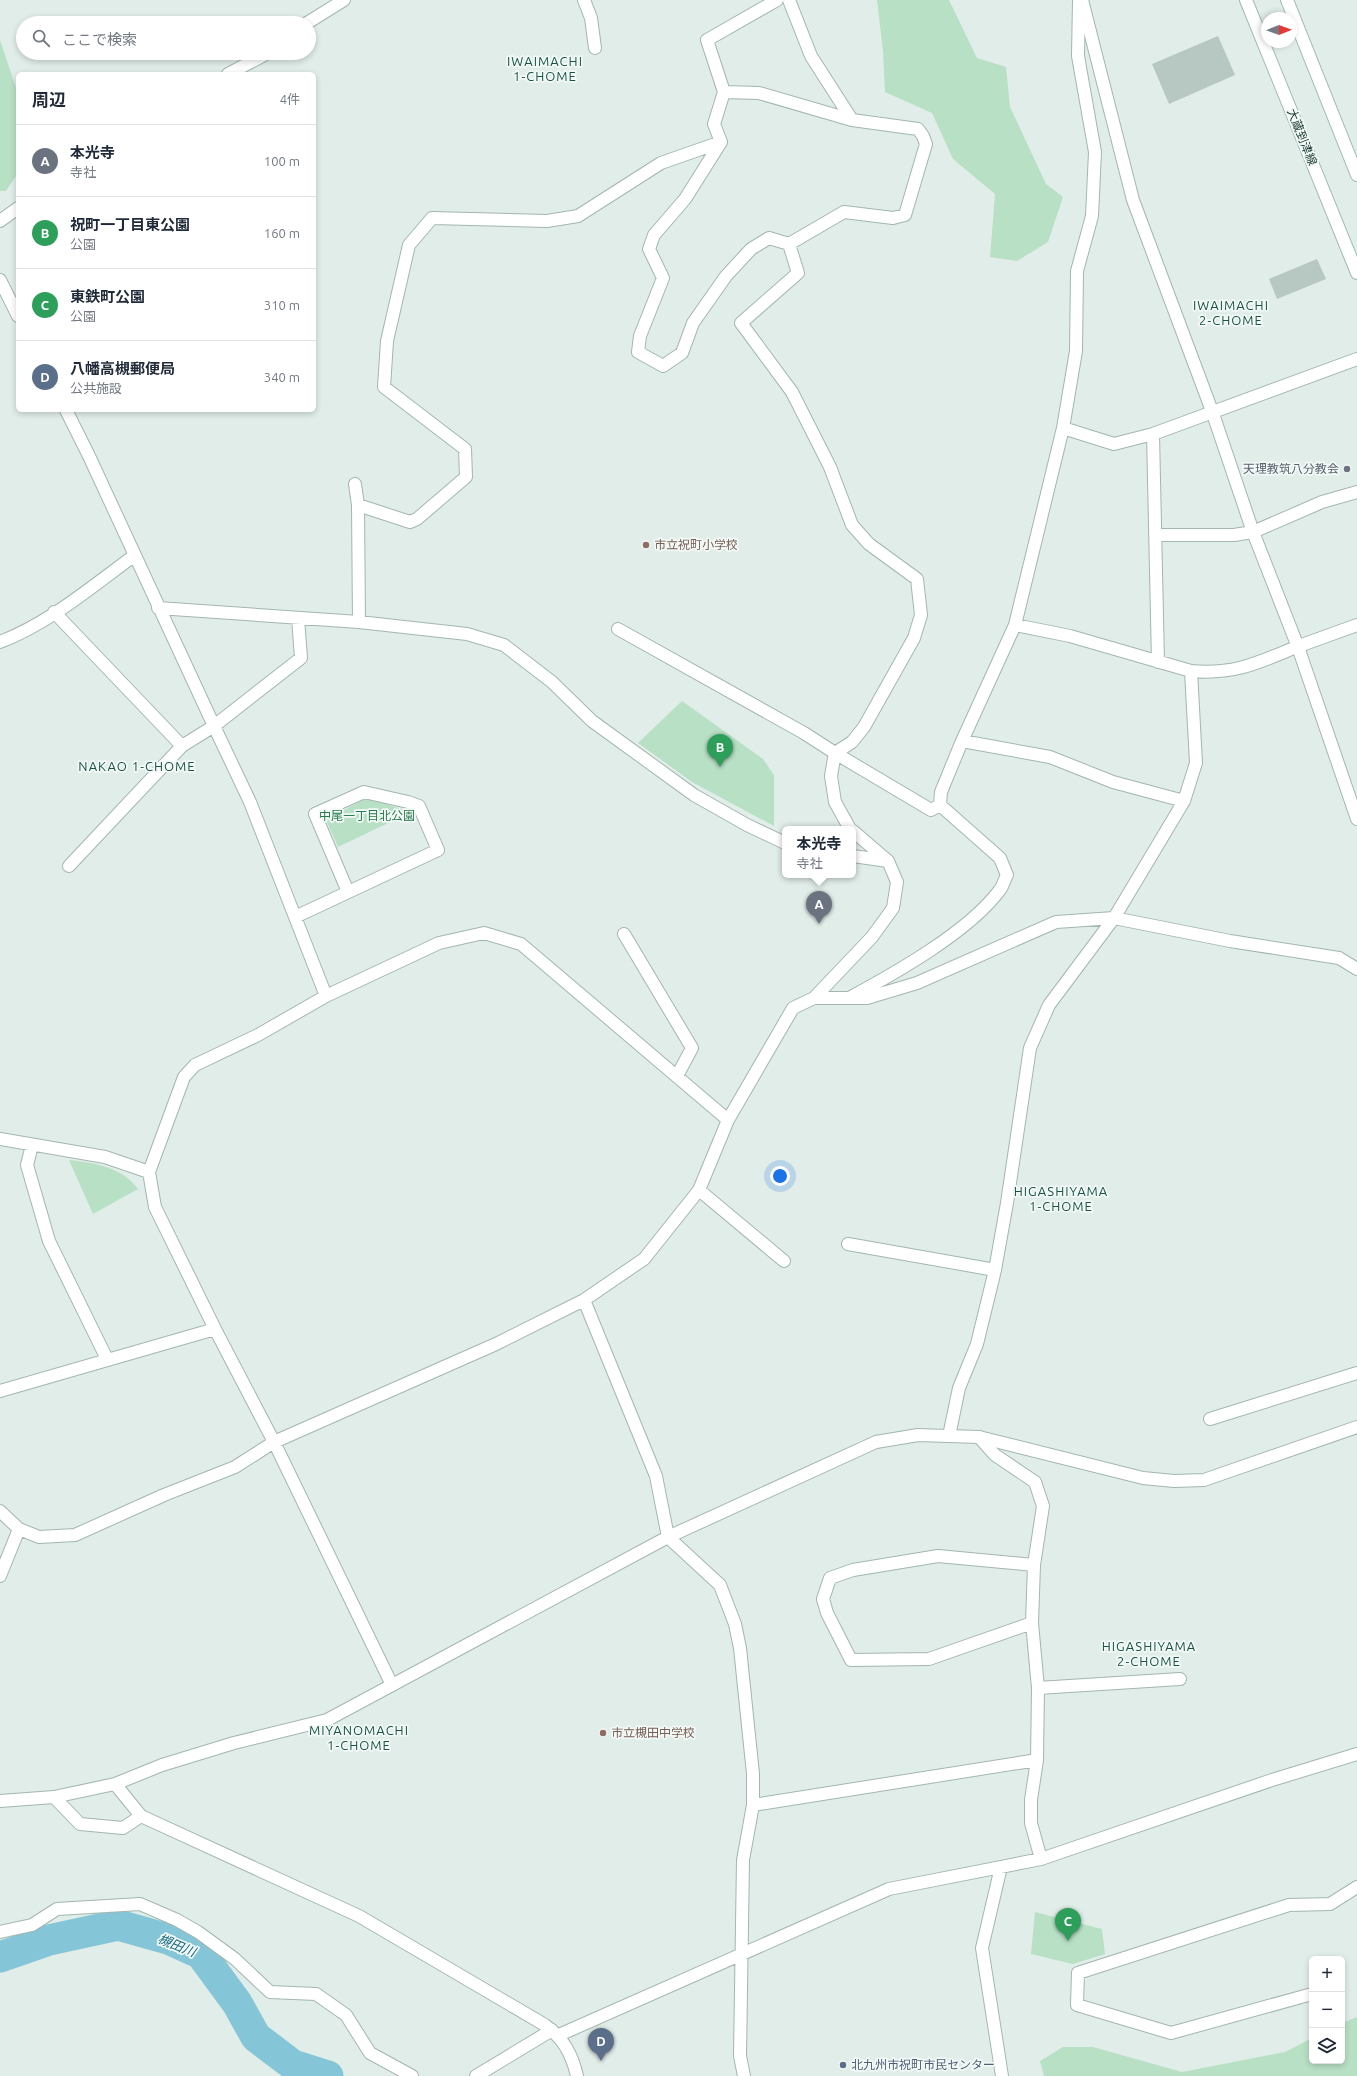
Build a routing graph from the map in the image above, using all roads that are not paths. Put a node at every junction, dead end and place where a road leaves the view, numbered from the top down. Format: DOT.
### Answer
graph roads {
  1 [pos="344,0"];
  2 [pos="584,0"];
  3 [pos="777,0"];
  4 [pos="788,0"];
  5 [pos="1080,0"];
  6 [pos="1246,0"];
  7 [pos="1287,0"];
  8 [pos="316,16"];
  9 [pos="595,48"];
  10 [pos="255,60"];
  11 [pos="232,72"];
  12 [pos="724,92"];
  13 [pos="852,120"];
  14 [pos="721,142"];
  15 [pos="1357,175"];
  16 [pos="16,209"];
  17 [pos="0,221"];
  18 [pos="789,244"];
  19 [pos="1357,273"];
  20 [pos="0,280"];
  21 [pos="16,312"];
  22 [pos="1357,359"];
  23 [pos="1212,411"];
  24 [pos="67,412"];
  25 [pos="1063,428"];
  26 [pos="1153,434"];
  27 [pos="355,484"];
  28 [pos="1357,492"];
  29 [pos="358,505"];
  30 [pos="1253,532"];
  31 [pos="1155,535"];
  32 [pos="135,555"];
  33 [pos="158,608"];
  34 [pos="54,612"];
  35 [pos="298,618"];
  36 [pos="359,622"];
  37 [pos="1015,625"];
  38 [pos="1357,625"];
  39 [pos="618,629"];
  40 [pos="0,642"];
  41 [pos="1298,647"];
  42 [pos="1158,662"];
  43 [pos="1191,671"];
  44 [pos="214,726"];
  45 [pos="962,741"];
  46 [pos="182,746"];
  47 [pos="835,753"];
  48 [pos="1184,800"];
  49 [pos="940,805"];
  50 [pos="1357,819"];
  51 [pos="848,826"];
  52 [pos="856,834"];
  53 [pos="782,842"];
  54 [pos="856,856"];
  55 [pos="888,861"];
  56 [pos="69,866"];
  57 [pos="348,892"];
  58 [pos="295,917"];
  59 [pos="1114,918"];
  60 [pos="624,934"];
  61 [pos="1357,969"];
  62 [pos="326,996"];
  63 [pos="814,998"];
  64 [pos="850,998"];
  65 [pos="677,1076"];
  66 [pos="728,1120"];
  67 [pos="0,1139"];
  68 [pos="32,1145"];
  69 [pos="149,1172"];
  70 [pos="699,1190"];
  71 [pos="848,1244"];
  72 [pos="784,1261"];
  73 [pos="994,1270"];
  74 [pos="584,1300"];
  75 [pos="215,1329"];
  76 [pos="106,1359"];
  77 [pos="1357,1373"];
  78 [pos="0,1391"];
  79 [pos="1210,1419"];
  80 [pos="1357,1427"];
  81 [pos="948,1436"];
  82 [pos="979,1437"];
  83 [pos="274,1442"];
  84 [pos="0,1511"];
  85 [pos="19,1529"];
  86 [pos="668,1537"];
  87 [pos="1034,1565"];
  88 [pos="0,1576"];
  89 [pos="1032,1623"];
  90 [pos="1180,1678"];
  91 [pos="392,1684"];
  92 [pos="1038,1688"];
  93 [pos="1357,1754"];
  94 [pos="1037,1760"];
  95 [pos="115,1784"];
  96 [pos="54,1797"];
  97 [pos="0,1801"];
  98 [pos="754,1806"];
  99 [pos="141,1816"];
  100 [pos="1041,1859"];
  101 [pos="1001,1867"];
  102 [pos="1357,1887"];
  103 [pos="0,1932"];
  104 [pos="740,1956"];
  105 [pos="1309,1995"];
  106 [pos="555,2032"];
  107 [pos="412,2076"];
  108 [pos="476,2076"];
  109 [pos="577,2076"];
  110 [pos="744,2076"];
  111 [pos="1002,2076"];
  1 -- 8 [label="street"];
  2 -- 9 [label="street"];
  3 -- 12 [label="street"];
  4 -- 13 [label="street"];
  5 -- 23 [label="street"];
  5 -- 25 [label="street"];
  6 -- 19 [label="street, 大蔵到津線"];
  7 -- 15 [label="street"];
  10 -- 11 [label="street"];
  12 -- 13 [label="street"];
  12 -- 14 [label="street"];
  13 -- 18 [label="street"];
  14 -- 18 [label="street"];
  14 -- 29 [label="street"];
  16 -- 17 [label="street"];
  18 -- 47 [label="street"];
  20 -- 21 [label="street"];
  22 -- 23 [label="street"];
  23 -- 26 [label="street"];
  23 -- 30 [label="street"];
  24 -- 32 [label="street"];
  25 -- 26 [label="street"];
  25 -- 37 [label="street"];
  26 -- 31 [label="street"];
  27 -- 29 [label="street"];
  28 -- 30 [label="street"];
  29 -- 36 [label="street"];
  30 -- 31 [label="street"];
  30 -- 41 [label="street"];
  31 -- 42 [label="street"];
  32 -- 33 [label="street"];
  32 -- 34 [label="street"];
  33 -- 35 [label="street"];
  33 -- 44 [label="street"];
  34 -- 40 [label="street"];
  34 -- 46 [label="street"];
  35 -- 36 [label="street"];
  35 -- 44 [label="street"];
  36 -- 53 [label="street"];
  37 -- 42 [label="street"];
  37 -- 45 [label="street"];
  38 -- 41 [label="street"];
  39 -- 47 [label="street"];
  41 -- 43 [label="street"];
  41 -- 50 [label="street"];
  42 -- 43 [label="street"];
  43 -- 48 [label="street"];
  44 -- 46 [label="street"];
  44 -- 58 [label="street"];
  45 -- 48 [label="street"];
  45 -- 49 [label="street"];
  46 -- 56 [label="street"];
  47 -- 49 [label="street"];
  47 -- 51 [label="street"];
  48 -- 59 [label="street"];
  49 -- 64 [label="street"];
  52 -- 55 [label="street"];
  54 -- 55 [label="street"];
  55 -- 63 [label="street"];
  57 -- 57 [label="street"];
  57 -- 58 [label="street"];
  58 -- 62 [label="street"];
  59 -- 61 [label="street"];
  59 -- 64 [label="street"];
  59 -- 73 [label="street"];
  60 -- 65 [label="street"];
  62 -- 65 [label="street"];
  62 -- 69 [label="street"];
  63 -- 64 [label="street"];
  63 -- 66 [label="street"];
  65 -- 66 [label="street"];
  66 -- 70 [label="street"];
  67 -- 68 [label="street"];
  68 -- 69 [label="street"];
  68 -- 76 [label="street"];
  69 -- 75 [label="street"];
  70 -- 72 [label="street"];
  70 -- 74 [label="street"];
  71 -- 73 [label="street"];
  73 -- 81 [label="street"];
  74 -- 83 [label="street"];
  74 -- 86 [label="street"];
  75 -- 76 [label="street"];
  75 -- 83 [label="street"];
  76 -- 78 [label="street"];
  77 -- 79 [label="street"];
  80 -- 82 [label="street"];
  81 -- 82 [label="street"];
  81 -- 86 [label="street"];
  82 -- 87 [label="street"];
  83 -- 85 [label="street"];
  83 -- 91 [label="street"];
  84 -- 85 [label="street"];
  85 -- 88 [label="street"];
  86 -- 91 [label="street"];
  86 -- 98 [label="street"];
  87 -- 89 [label="street"];
  87 -- 89 [label="street"];
  89 -- 92 [label="street"];
  90 -- 92 [label="street"];
  91 -- 95 [label="street"];
  92 -- 94 [label="street"];
  93 -- 100 [label="street"];
  94 -- 98 [label="street"];
  94 -- 100 [label="street"];
  95 -- 96 [label="street"];
  95 -- 99 [label="street"];
  96 -- 97 [label="street"];
  96 -- 99 [label="street"];
  98 -- 104 [label="street"];
  99 -- 106 [label="street"];
  100 -- 101 [label="street"];
  101 -- 104 [label="street"];
  101 -- 111 [label="street"];
  102 -- 105 [label="street"];
  103 -- 107 [label="street"];
  104 -- 106 [label="street"];
  104 -- 110 [label="street"];
  106 -- 108 [label="street"];
  106 -- 109 [label="street"];
}
